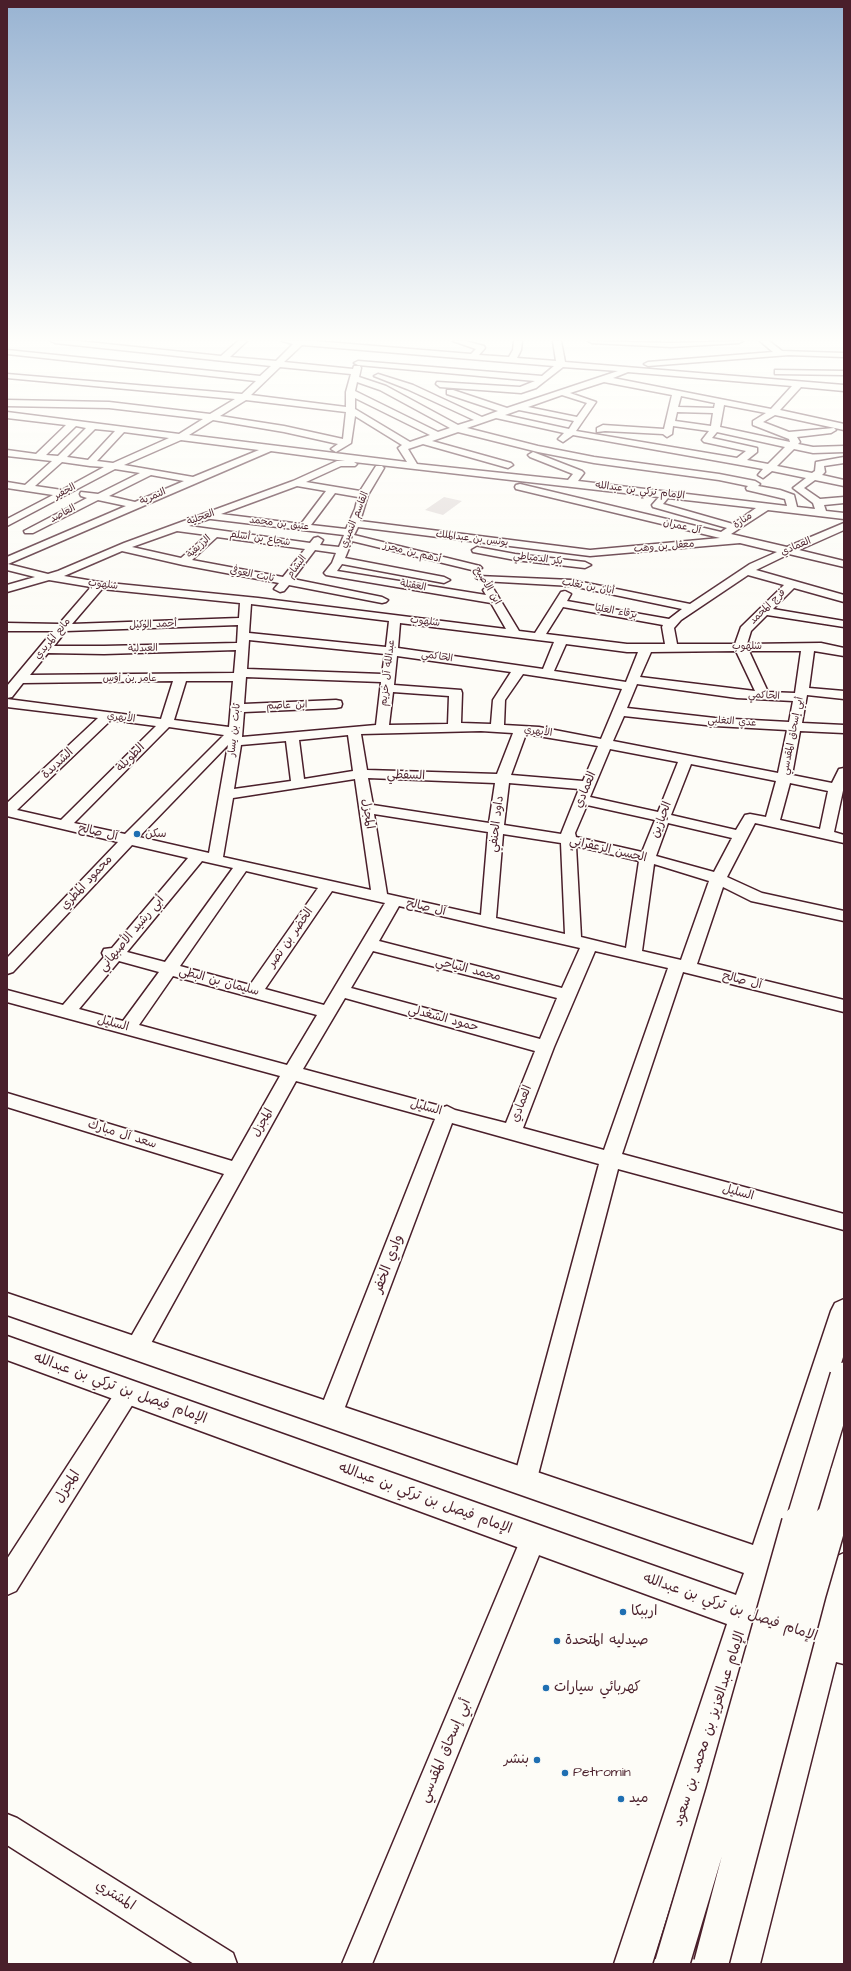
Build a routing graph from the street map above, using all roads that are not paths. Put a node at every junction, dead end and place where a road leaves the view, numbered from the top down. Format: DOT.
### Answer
graph roads {
  1 [pos="63,433"];
  2 [pos="82,433"];
  3 [pos="119,433"];
  4 [pos="147,433"];
  5 [pos="186,433"];
  6 [pos="246,433"];
  7 [pos="298,433"];
  8 [pos="349,433"];
  9 [pos="389,433"];
  10 [pos="432,433"];
  11 [pos="447,433"];
  12 [pos="470,433"];
  13 [pos="570,433"];
  14 [pos="577,433"];
  15 [pos="598,433"];
  16 [pos="667,433"];
  17 [pos="712,433"];
  18 [pos="734,433"];
  19 [pos="783,433"];
  20 [pos="797,433"];
  21 [pos="836,433"];
  22 [pos="739,434"];
  23 [pos="788,435"];
  24 [pos="438,436"];
  25 [pos="595,436"];
  26 [pos="180,437"];
  27 [pos="840,437"];
  28 [pos="542,439"];
  29 [pos="707,440"];
  30 [pos="422,441"];
  31 [pos="227,443"];
  32 [pos="346,443"];
  33 [pos="725,444"];
  34 [pos="791,445"];
  35 [pos="410,446"];
  36 [pos="269,448"];
  37 [pos="664,448"];
  38 [pos="844,449"];
  39 [pos="813,450"];
  40 [pos="294,451"];
  41 [pos="620,451"];
  42 [pos="528,453"];
  43 [pos="11,454"];
  44 [pos="696,454"];
  45 [pos="326,455"];
  46 [pos="38,457"];
  47 [pos="60,459"];
  48 [pos="7,461"];
  49 [pos="841,461"];
  50 [pos="739,462"];
  51 [pos="90,463"];
  52 [pos="340,463"];
  53 [pos="692,463"];
  54 [pos="395,464"];
  55 [pos="508,465"];
  56 [pos="114,466"];
  57 [pos="414,466"];
  58 [pos="379,468"];
  59 [pos="150,472"];
  60 [pos="639,473"];
  61 [pos="494,474"];
  62 [pos="817,475"];
  63 [pos="760,479"];
  64 [pos="192,480"];
  65 [pos="664,480"];
  66 [pos="296,483"];
  67 [pos="571,483"];
  68 [pos="843,483"];
  69 [pos="7,485"];
  70 [pos="24,487"];
  71 [pos="520,487"];
  72 [pos="798,488"];
  73 [pos="621,489"];
  74 [pos="332,490"];
  75 [pos="695,490"];
  76 [pos="66,492"];
  77 [pos="666,494"];
  78 [pos="7,495"];
  79 [pos="363,495"];
  80 [pos="98,497"];
  81 [pos="686,497"];
  82 [pos="844,500"];
  83 [pos="818,502"];
  84 [pos="134,505"];
  85 [pos="765,507"];
  86 [pos="794,510"];
  87 [pos="822,514"];
  88 [pos="209,515"];
  89 [pos="844,516"];
  90 [pos="354,522"];
  91 [pos="7,524"];
  92 [pos="844,526"];
  93 [pos="177,527"];
  94 [pos="734,527"];
  95 [pos="304,528"];
  96 [pos="325,530"];
  97 [pos="30,531"];
  98 [pos="215,533"];
  99 [pos="827,534"];
  100 [pos="349,535"];
  101 [pos="722,536"];
  102 [pos="844,537"];
  103 [pos="57,539"];
  104 [pos="738,540"];
  105 [pos="465,543"];
  106 [pos="312,547"];
  107 [pos="122,548"];
  108 [pos="785,551"];
  109 [pos="590,553"];
  110 [pos="340,556"];
  111 [pos="7,561"];
  112 [pos="183,562"];
  113 [pos="844,564"];
  114 [pos="585,565"];
  115 [pos="7,567"];
  116 [pos="747,571"];
  117 [pos="330,573"];
  118 [pos="48,577"];
  119 [pos="482,578"];
  120 [pos="286,582"];
  121 [pos="572,583"];
  122 [pos="792,584"];
  123 [pos="99,585"];
  124 [pos="310,586"];
  125 [pos="7,589"];
  126 [pos="844,599"];
  127 [pos="246,600"];
  128 [pos="382,600"];
  129 [pos="495,600"];
  130 [pos="268,602"];
  131 [pos="560,603"];
  132 [pos="292,605"];
  133 [pos="692,608"];
  134 [pos="764,611"];
  135 [pos="395,618"];
  136 [pos="843,620"];
  137 [pos="244,621"];
  138 [pos="672,623"];
  139 [pos="7,627"];
  140 [pos="62,628"];
  141 [pos="514,633"];
  142 [pos="540,636"];
  143 [pos="562,639"];
  144 [pos="243,641"];
  145 [pos="740,646"];
  146 [pos="671,647"];
  147 [pos="808,647"];
  148 [pos="646,648"];
  149 [pos="44,649"];
  150 [pos="391,651"];
  151 [pos="843,652"];
  152 [pos="519,670"];
  153 [pos="547,674"];
  154 [pos="240,675"];
  155 [pos="180,678"];
  156 [pos="20,679"];
  157 [pos="387,683"];
  158 [pos="631,683"];
  159 [pos="7,694"];
  160 [pos="801,694"];
  161 [pos="764,696"];
  162 [pos="844,696"];
  163 [pos="7,703"];
  164 [pos="336,704"];
  165 [pos="238,708"];
  166 [pos="619,711"];
  167 [pos="108,716"];
  168 [pos="166,723"];
  169 [pos="794,726"];
  170 [pos="454,728"];
  171 [pos="498,728"];
  172 [pos="382,729"];
  173 [pos="844,729"];
  174 [pos="354,730"];
  175 [pos="521,730"];
  176 [pos="292,736"];
  177 [pos="235,737"];
  178 [pos="606,743"];
  179 [pos="686,758"];
  180 [pos="844,772"];
  181 [pos="361,774"];
  182 [pos="503,778"];
  183 [pos="784,778"];
  184 [pos="298,784"];
  185 [pos="836,788"];
  186 [pos="585,793"];
  187 [pos="226,795"];
  188 [pos="366,808"];
  189 [pos="7,812"];
  190 [pos="663,818"];
  191 [pos="772,823"];
  192 [pos="64,825"];
  193 [pos="496,829"];
  194 [pos="826,835"];
  195 [pos="740,836"];
  196 [pos="844,839"];
  197 [pos="128,840"];
  198 [pos="568,840"];
  199 [pos="198,856"];
  200 [pos="647,859"];
  201 [pos="215,860"];
  202 [pos="242,866"];
  203 [pos="718,879"];
  204 [pos="328,885"];
  205 [pos="388,899"];
  206 [pos="844,916"];
  207 [pos="488,922"];
  208 [pos="581,943"];
  209 [pos="368,944"];
  210 [pos="113,953"];
  211 [pos="633,955"];
  212 [pos="682,966"];
  213 [pos="7,968"];
  214 [pos="170,969"];
  215 [pos="340,991"];
  216 [pos="254,992"];
  217 [pos="567,995"];
  218 [pos="7,996"];
  219 [pos="844,1006"];
  220 [pos="67,1012"];
  221 [pos="328,1012"];
  222 [pos="128,1028"];
  223 [pos="545,1047"];
  224 [pos="292,1072"];
  225 [pos="7,1100"];
  226 [pos="447,1113"];
  227 [pos="512,1131"];
  228 [pos="611,1158"];
  229 [pos="236,1170"];
  230 [pos="844,1222"];
  231 [pos="7,1304"];
  232 [pos="844,1311"];
  233 [pos="7,1348"];
  234 [pos="136,1349"];
  235 [pos="844,1376"];
  236 [pos="128,1392"];
  237 [pos="330,1415"];
  238 [pos="844,1474"];
  239 [pos="526,1482"];
  240 [pos="534,1538"];
  241 [pos="764,1564"];
  242 [pos="7,1582"];
  243 [pos="842,1584"];
  244 [pos="747,1615"];
  245 [pos="834,1645"];
  246 [pos="7,1828"];
  247 [pos="222,1964"];
  248 [pos="357,1964"];
  249 [pos="633,1964"];
  250 [pos="672,1964"];
  251 [pos="712,1964"];
  252 [pos="741,1964"];
  1 -- 46 [label="street"];
  2 -- 47 [label="street"];
  3 -- 51 [label="street"];
  4 -- 26 [label="street, الإمام تركي بن عبدالله"];
  5 -- 26 [label="street, الجفير"];
  6 -- 31 [label="street"];
  7 -- 32 [label="street"];
  7 -- 36 [label="street, النمرية"];
  8 -- 32 [label="street"];
  9 -- 35 [label="street"];
  10 -- 24 [label="street"];
  11 -- 24 [label="street"];
  12 -- 42 [label="street"];
  13 -- 41 [label="street"];
  14 -- 25 [label="street"];
  15 -- 25 [label="street"];
  16 -- 37 [label="street"];
  17 -- 29 [label="street"];
  18 -- 22 [label="street"];
  19 -- 23 [label="street"];
  20 -- 23 [label="street"];
  21 -- 27 [label="street"];
  22 -- 33 [label="street"];
  22 -- 34 [label="street"];
  23 -- 34 [label="street"];
  24 -- 30 [label="street"];
  25 -- 37 [label="street"];
  26 -- 31 [label="street, الإمام تركي بن عبدالله"];
  26 -- 56 [label="street, الجفير"];
  28 -- 42 [label="street"];
  29 -- 33 [label="street"];
  29 -- 44 [label="street"];
  30 -- 35 [label="street"];
  30 -- 55 [label="street"];
  31 -- 36 [label="street, الإمام تركي بن عبدالله"];
  32 -- 40 [label="street"];
  33 -- 50 [label="street"];
  34 -- 39 [label="street"];
  34 -- 63 [label="street"];
  35 -- 57 [label="street"];
  36 -- 40 [label="street, الإمام تركي بن عبدالله"];
  36 -- 64 [label="street, النمرية"];
  37 -- 44 [label="street"];
  38 -- 39 [label="street"];
  39 -- 49 [label="street"];
  40 -- 45 [label="street, الإمام تركي بن عبدالله"];
  42 -- 55 [label="street"];
  42 -- 60 [label="street"];
  42 -- 67 [label="street"];
  43 -- 46 [label="street"];
  43 -- 48 [label="street"];
  44 -- 50 [label="street"];
  45 -- 52 [label="street"];
  45 -- 54 [label="street, الإمام تركي بن عبدالله"];
  46 -- 47 [label="street"];
  47 -- 51 [label="street"];
  47 -- 70 [label="street"];
  49 -- 62 [label="street"];
  50 -- 63 [label="street"];
  51 -- 56 [label="street"];
  52 -- 58 [label="street"];
  52 -- 66 [label="street, العجلية"];
  53 -- 63 [label="street"];
  54 -- 57 [label="street, الإمام تركي بن عبدالله"];
  54 -- 58 [label="street"];
  55 -- 61 [label="street"];
  56 -- 59 [label="street"];
  56 -- 76 [label="street, الجفير"];
  57 -- 61 [label="street, الإمام تركي بن عبدالله"];
  58 -- 79 [label="street, القاسم النميري"];
  59 -- 64 [label="street"];
  59 -- 80 [label="street, العاصد"];
  60 -- 63 [label="street"];
  60 -- 65 [label="street"];
  60 -- 73 [label="street"];
  61 -- 67 [label="street, الإمام تركي بن عبدالله"];
  62 -- 63 [label="street"];
  62 -- 68 [label="street"];
  62 -- 72 [label="street"];
  63 -- 72 [label="street"];
  63 -- 86 [label="street"];
  64 -- 84 [label="street, النمرية"];
  66 -- 74 [label="street"];
  66 -- 88 [label="street, العجلية"];
  67 -- 73 [label="street, الإمام تركي بن عبدالله"];
  69 -- 70 [label="street"];
  70 -- 76 [label="street"];
  70 -- 78 [label="street"];
  71 -- 101 [label="street, آل عمران"];
  72 -- 83 [label="street"];
  73 -- 77 [label="street, الإمام تركي بن عبدالله"];
  74 -- 79 [label="street"];
  74 -- 95 [label="street"];
  75 -- 81 [label="street"];
  76 -- 80 [label="street"];
  76 -- 91 [label="street, الجفير"];
  77 -- 81 [label="street, الإمام تركي بن عبدالله"];
  77 -- 94 [label="street"];
  79 -- 90 [label="street, القاسم النميري"];
  80 -- 84 [label="street"];
  80 -- 97 [label="street, العاصد"];
  81 -- 85 [label="street, الإمام تركي بن عبدالله"];
  82 -- 83 [label="street"];
  83 -- 87 [label="street"];
  84 -- 103 [label="street, النمرية"];
  85 -- 86 [label="street, الإمام تركي بن عبدالله"];
  85 -- 94 [label="street, منارة"];
  86 -- 87 [label="street, الإمام تركي بن عبدالله"];
  87 -- 89 [label="street, الإمام تركي بن عبدالله"];
  88 -- 93 [label="street, العجلية"];
  88 -- 95 [label="street, عتيق بن محمد"];
  90 -- 100 [label="street, القاسم النميري"];
  90 -- 105 [label="street, يونس بن عبدالملك"];
  91 -- 97 [label="street"];
  92 -- 99 [label="street, العمادي"];
  93 -- 98 [label="street, شجاع بن أسلم"];
  93 -- 107 [label="street, العجلية"];
  94 -- 101 [label="street, منارة"];
  95 -- 96 [label="street, عتيق بن محمد"];
  96 -- 100 [label="street, عتيق بن محمد"];
  96 -- 106 [label="street, البشام"];
  97 -- 103 [label="street"];
  98 -- 106 [label="street, شجاع بن أسلم"];
  98 -- 112 [label="street, الرزيقية"];
  99 -- 102 [label="street"];
  99 -- 108 [label="street, العمادي"];
  100 -- 110 [label="street, القاسم النميري"];
  100 -- 119 [label="street, أدهم بن محرز"];
  101 -- 104 [label="street, آل عمران"];
  103 -- 111 [label="street, النمرية"];
  104 -- 108 [label="street, آل عمران"];
  104 -- 109 [label="street, معقل بن وهب"];
  105 -- 109 [label="street, يونس بن عبدالملك"];
  105 -- 114 [label="street, بكر الدمياطي"];
  105 -- 119 [label="street, ابن الأصبح"];
  106 -- 110 [label="street, شجاع بن أسلم"];
  106 -- 120 [label="street, البشام"];
  107 -- 112 [label="street, ثابت العوفي"];
  107 -- 118 [label="street, العجلية"];
  108 -- 113 [label="street, آل عمران"];
  108 -- 116 [label="street, العمادي"];
  109 -- 114 [label="street"];
  110 -- 117 [label="street, القاسم النميري"];
  110 -- 119 [label="street, شجاع بن أسلم"];
  112 -- 120 [label="street, ثابت العوفي"];
  114 -- 121 [label="street"];
  115 -- 118 [label="street, شلهوب"];
  116 -- 122 [label="street"];
  116 -- 133 [label="street, العمادي"];
  117 -- 129 [label="street, العقيلة"];
  118 -- 123 [label="street, شلهوب"];
  118 -- 125 [label="street, العجلية"];
  119 -- 121 [label="street, أبان بن تغلب"];
  119 -- 129 [label="street, ابن الأصبح"];
  120 -- 124 [label="street, ثابت العوفي"];
  120 -- 130 [label="street, البشام"];
  121 -- 131 [label="street"];
  121 -- 133 [label="street, أبان بن تغلب"];
  122 -- 126 [label="street"];
  122 -- 134 [label="street, فرج المحمد"];
  123 -- 127 [label="street, شلهوب"];
  123 -- 140 [label="street, مانع المريدي"];
  124 -- 128 [label="street, ثابت العوفي"];
  124 -- 132 [label="street"];
  127 -- 130 [label="street, شلهوب"];
  127 -- 137 [label="street, ثابت بن يسار"];
  129 -- 141 [label="street, ابن الأصبح"];
  130 -- 132 [label="street, شلهوب"];
  131 -- 138 [label="street, برقاء العليا"];
  131 -- 142 [label="street"];
  132 -- 135 [label="street, شلهوب"];
  133 -- 138 [label="street, العمادي"];
  134 -- 136 [label="street"];
  134 -- 145 [label="street, فرج المحمد"];
  135 -- 141 [label="street, شلهوب"];
  135 -- 150 [label="street, عبدالله آل خزيم"];
  136 -- 151 [label="street"];
  137 -- 140 [label="street, أحمد الوكيل"];
  137 -- 144 [label="street, ثابت بن يسار"];
  138 -- 146 [label="street"];
  139 -- 140 [label="street, أحمد الوكيل"];
  140 -- 149 [label="street, مانع المريدي"];
  141 -- 142 [label="street, شلهوب"];
  142 -- 143 [label="street, شلهوب"];
  143 -- 148 [label="street, شلهوب"];
  143 -- 153 [label="street"];
  144 -- 149 [label="street, العبدلية"];
  144 -- 150 [label="street, الحاكمي"];
  144 -- 154 [label="street, ثابت بن يسار"];
  145 -- 146 [label="street, شلهوب"];
  145 -- 147 [label="street, شلهوب"];
  145 -- 161 [label="street"];
  146 -- 148 [label="street, شلهوب"];
  147 -- 151 [label="street, شلهوب"];
  147 -- 160 [label="street, أبي إسحاق المقدسي"];
  148 -- 158 [label="street, العمادي"];
  149 -- 156 [label="street, مانع المريدي"];
  150 -- 152 [label="street, الحاكمي"];
  150 -- 157 [label="street, عبدالله آل خزيم"];
  152 -- 153 [label="street, الحاكمي"];
  152 -- 171 [label="street"];
  153 -- 158 [label="street, الحاكمي"];
  154 -- 155 [label="street, عامر بن أوس"];
  154 -- 157 [label="street, عامر بن أوس"];
  154 -- 165 [label="street, ثابت بن يسار"];
  155 -- 156 [label="street, عامر بن أوس"];
  155 -- 168 [label="street, الطويلة"];
  156 -- 159 [label="street, مانع المريدي"];
  157 -- 170 [label="street, عامر بن أوس"];
  157 -- 172 [label="street, عبدالله آل خزيم"];
  158 -- 161 [label="street, الحاكمي"];
  158 -- 166 [label="street, العمادي"];
  160 -- 161 [label="street, الحاكمي"];
  160 -- 162 [label="street, الحاكمي"];
  160 -- 169 [label="street, أبي إسحاق المقدسي"];
  163 -- 167 [label="street, الأبهري"];
  164 -- 165 [label="street, ابن عاصم"];
  165 -- 177 [label="street, ثابت بن يسار"];
  166 -- 169 [label="street, عدي التغلبي"];
  166 -- 178 [label="street, العمادي"];
  167 -- 168 [label="street, الأبهري"];
  167 -- 189 [label="street, الشديدة"];
  168 -- 177 [label="street, الأبهري"];
  168 -- 192 [label="street, الطويلة"];
  169 -- 173 [label="street, عدي التغلبي"];
  169 -- 183 [label="street, أبي إسحاق المقدسي"];
  170 -- 171 [label="street, الأبهري"];
  170 -- 172 [label="street, الأبهري"];
  171 -- 175 [label="street, الأبهري"];
  172 -- 174 [label="street, الأبهري"];
  174 -- 176 [label="street, الأبهري"];
  174 -- 181 [label="street, المجزل"];
  175 -- 178 [label="street, الأبهري"];
  175 -- 182 [label="street, داود الحنفي"];
  176 -- 177 [label="street, الأبهري"];
  176 -- 184 [label="street"];
  177 -- 187 [label="street, ثابت بن يسار"];
  177 -- 197 [label="street, محمود المطري"];
  178 -- 179 [label="street, الأبهري"];
  178 -- 186 [label="street, العمادي"];
  179 -- 183 [label="street, الأبهري"];
  179 -- 190 [label="street, الحيازين"];
  180 -- 185 [label="street"];
  181 -- 182 [label="street, السقطي"];
  181 -- 184 [label="street, السقطي"];
  181 -- 188 [label="street, المجزل"];
  182 -- 186 [label="street, السقطي"];
  182 -- 193 [label="street, داود الحنفي"];
  183 -- 185 [label="street, الأبهري"];
  183 -- 191 [label="street, أبي إسحاق المقدسي"];
  184 -- 187 [label="street, السقطي"];
  185 -- 194 [label="street"];
  186 -- 190 [label="street, السقطي"];
  186 -- 198 [label="street, العمادي"];
  187 -- 201 [label="street, ثابت بن يسار"];
  188 -- 193 [label="street, الحسن الزعفراني"];
  188 -- 205 [label="street, المجزل"];
  189 -- 192 [label="street, آل صالح"];
  190 -- 195 [label="street, السقطي"];
  190 -- 200 [label="street, الحيازين"];
  191 -- 194 [label="street"];
  191 -- 195 [label="street"];
  192 -- 197 [label="street, آل صالح"];
  193 -- 198 [label="street, الحسن الزعفراني"];
  193 -- 207 [label="street, داود الحنفي"];
  194 -- 196 [label="street"];
  195 -- 203 [label="street"];
  197 -- 199 [label="street, آل صالح"];
  197 -- 213 [label="street, محمود المطري"];
  198 -- 200 [label="street, الحسن الزعفراني"];
  198 -- 208 [label="street, العمادي"];
  199 -- 201 [label="street, آل صالح"];
  199 -- 210 [label="street, أبي رشيد الأصبهاني"];
  200 -- 203 [label="street, الحسن الزعفراني"];
  200 -- 211 [label="street, الحيازين"];
  201 -- 202 [label="street, آل صالح"];
  202 -- 204 [label="street, آل صالح"];
  202 -- 214 [label="street"];
  203 -- 206 [label="street, الحسن الزعفراني"];
  203 -- 212 [label="street"];
  204 -- 205 [label="street, آل صالح"];
  204 -- 216 [label="street, الخضر بن نصر"];
  205 -- 207 [label="street, آل صالح"];
  205 -- 209 [label="street, المجزل"];
  207 -- 208 [label="street, آل صالح"];
  208 -- 211 [label="street, آل صالح"];
  208 -- 217 [label="street, العمادي"];
  209 -- 215 [label="street, المجزل"];
  209 -- 217 [label="street, محمد النياحي"];
  210 -- 214 [label="street, سليمان بن البطي"];
  210 -- 220 [label="street, أبي رشيد الأصبهاني"];
  211 -- 212 [label="street, آل صالح"];
  212 -- 219 [label="street, آل صالح"];
  212 -- 228 [label="street"];
  214 -- 216 [label="street, سليمان بن البطي"];
  214 -- 222 [label="street"];
  215 -- 221 [label="street, المجزل"];
  215 -- 223 [label="street, حمود الشغدلي"];
  216 -- 221 [label="street, سليمان بن البطي"];
  217 -- 223 [label="street, العمادي"];
  218 -- 220 [label="street, السليل"];
  220 -- 222 [label="street, السليل"];
  221 -- 224 [label="street, المجزل"];
  222 -- 224 [label="street, السليل"];
  223 -- 227 [label="street, العمادي"];
  224 -- 226 [label="street, السليل"];
  224 -- 229 [label="street, المجزل"];
  225 -- 229 [label="street, سعد آل مبارك"];
  226 -- 227 [label="street, السليل"];
  226 -- 237 [label="street, وادي الخفر"];
  227 -- 228 [label="street, السليل"];
  228 -- 230 [label="street, السليل"];
  228 -- 239 [label="street"];
  229 -- 234 [label="street, المجزل"];
  231 -- 234 [label="main road"];
  232 -- 241 [label="main road, الإمام عبدالعزيز بن محمد بن سعود"];
  233 -- 236 [label="main road, الإمام فيصل بن تركي بن عبدالله"];
  234 -- 237 [label="main road"];
  235 -- 250 [label="main road, الإمام عبدالعزيز بن محمد بن سعود, bridge"];
  236 -- 240 [label="main road, الإمام فيصل بن تركي بن عبدالله"];
  236 -- 242 [label="street, المجزل"];
  237 -- 239 [label="main road"];
  238 -- 251 [label="main road, bridge"];
  239 -- 241 [label="main road"];
  240 -- 244 [label="main road, الإمام فيصل بن تركي بن عبدالله"];
  240 -- 248 [label="street, أبي إسحاق المقدسي"];
  241 -- 243 [label="main road"];
  241 -- 244 [label="main road, الإمام عبدالعزيز بن محمد بن سعود"];
  243 -- 245 [label="main road"];
  244 -- 245 [label="main road, الإمام فيصل بن تركي بن عبدالله"];
  244 -- 249 [label="main road, الإمام عبدالعزيز بن محمد بن سعود"];
  245 -- 252 [label="main road"];
  246 -- 247 [label="street, المشتري"];
}
